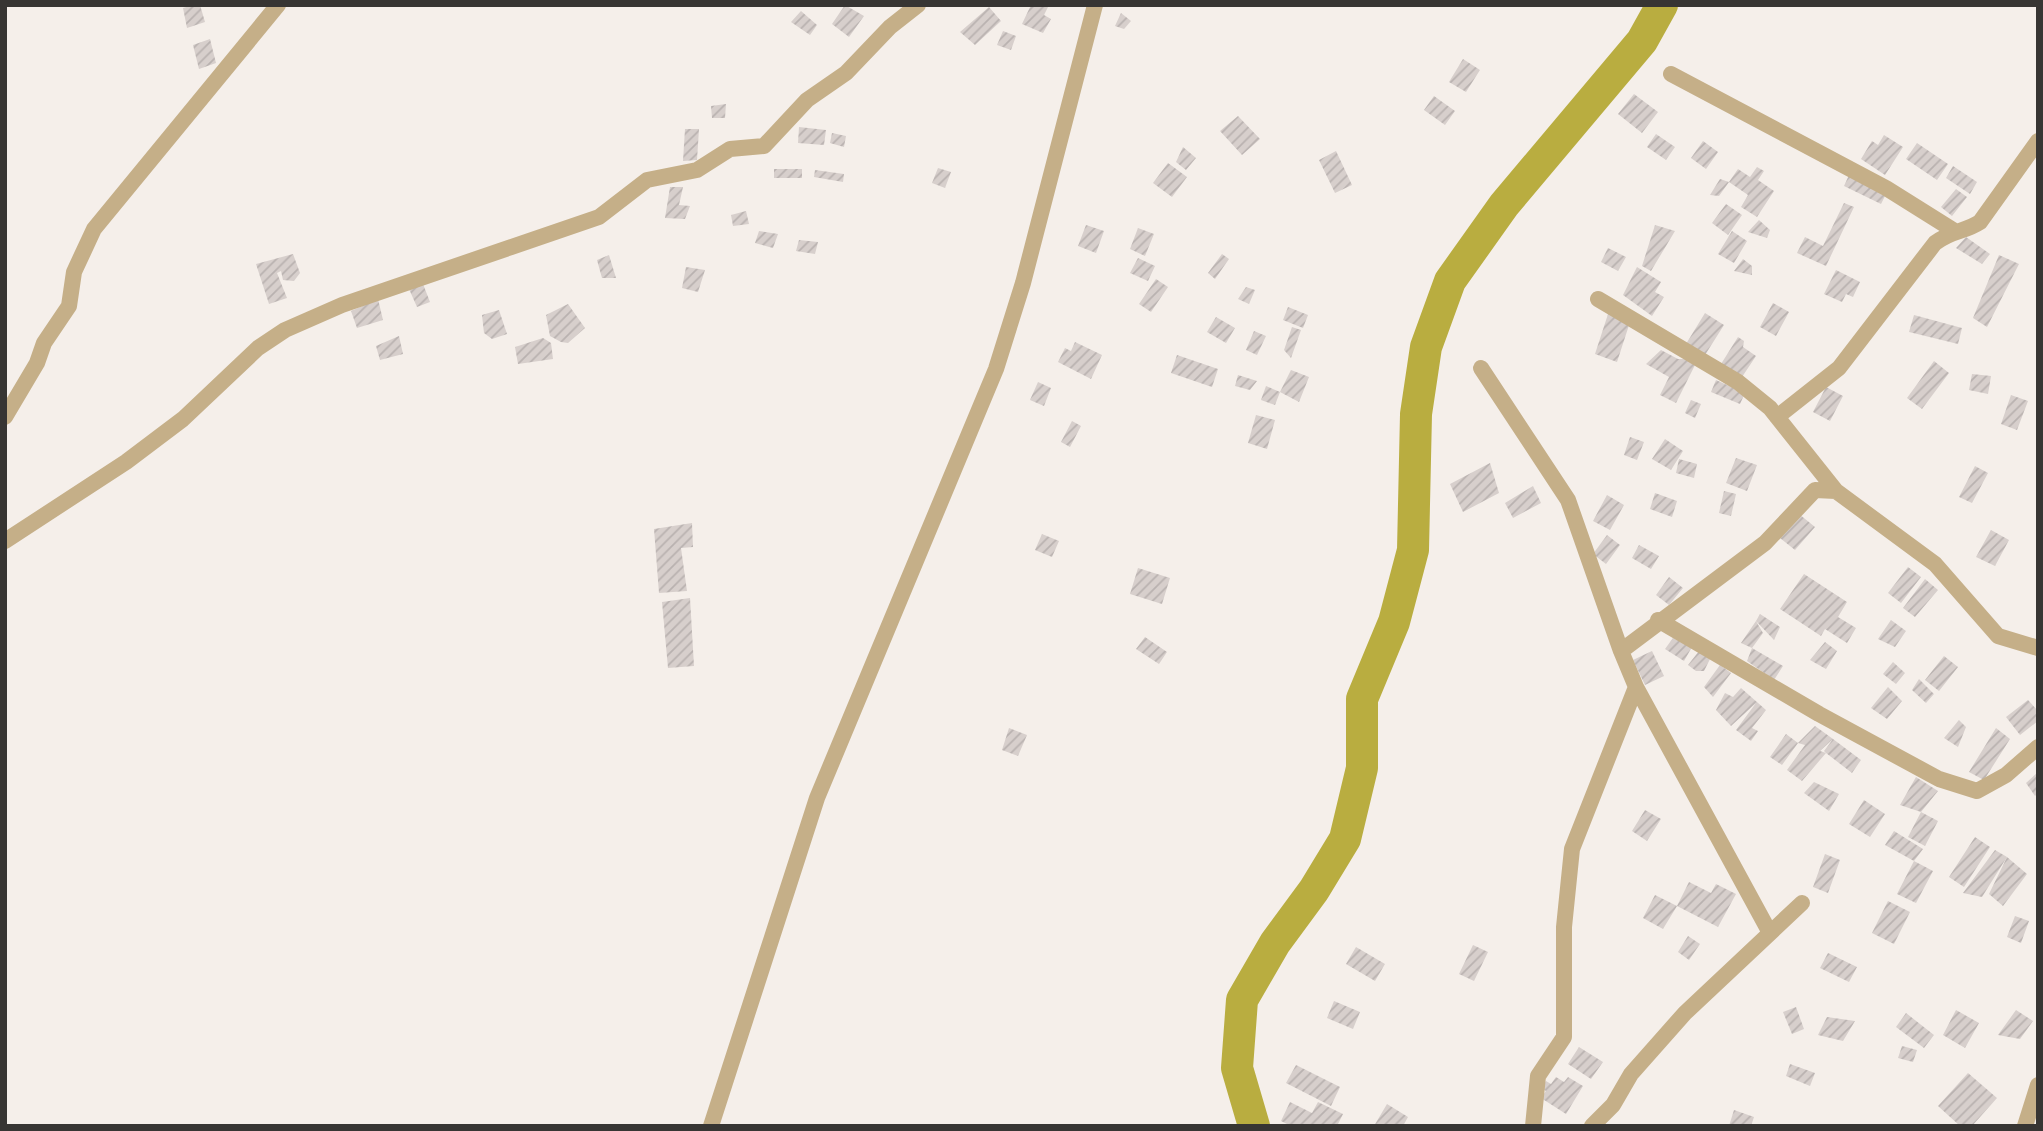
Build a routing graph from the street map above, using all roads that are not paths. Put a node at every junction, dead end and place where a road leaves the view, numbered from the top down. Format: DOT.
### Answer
graph roads {
  1 [pos="278,5"];
  2 [pos="918,5"];
  3 [pos="1095,5"];
  4 [pos="1671,74"];
  5 [pos="2038,141"];
  6 [pos="1953,230"];
  7 [pos="1598,299"];
  8 [pos="1481,368"];
  9 [pos="5,417"];
  10 [pos="1777,418"];
  11 [pos="1836,491"];
  12 [pos="5,541"];
  13 [pos="1658,620"];
  14 [pos="2038,648"];
  15 [pos="1621,651"];
  16 [pos="1636,687"];
  17 [pos="2038,747"];
  18 [pos="1802,903"];
  19 [pos="1770,933"];
  20 [pos="2038,1085"];
  21 [pos="711,1126"];
  22 [pos="1533,1126"];
  23 [pos="1592,1126"];
  24 [pos="2025,1126"];
  1 -- 9 [label="street"];
  2 -- 12 [label="street"];
  3 -- 21 [label="street"];
  4 -- 6 [label="street"];
  5 -- 6 [label="street"];
  6 -- 10 [label="street"];
  7 -- 10 [label="street"];
  8 -- 15 [label="street"];
  10 -- 11 [label="street"];
  11 -- 13 [label="street"];
  11 -- 14 [label="street"];
  13 -- 15 [label="street"];
  13 -- 17 [label="street"];
  15 -- 16 [label="street"];
  16 -- 19 [label="street"];
  16 -- 22 [label="street"];
  18 -- 19 [label="street"];
  19 -- 23 [label="street"];
  20 -- 24 [label="street"];
}
